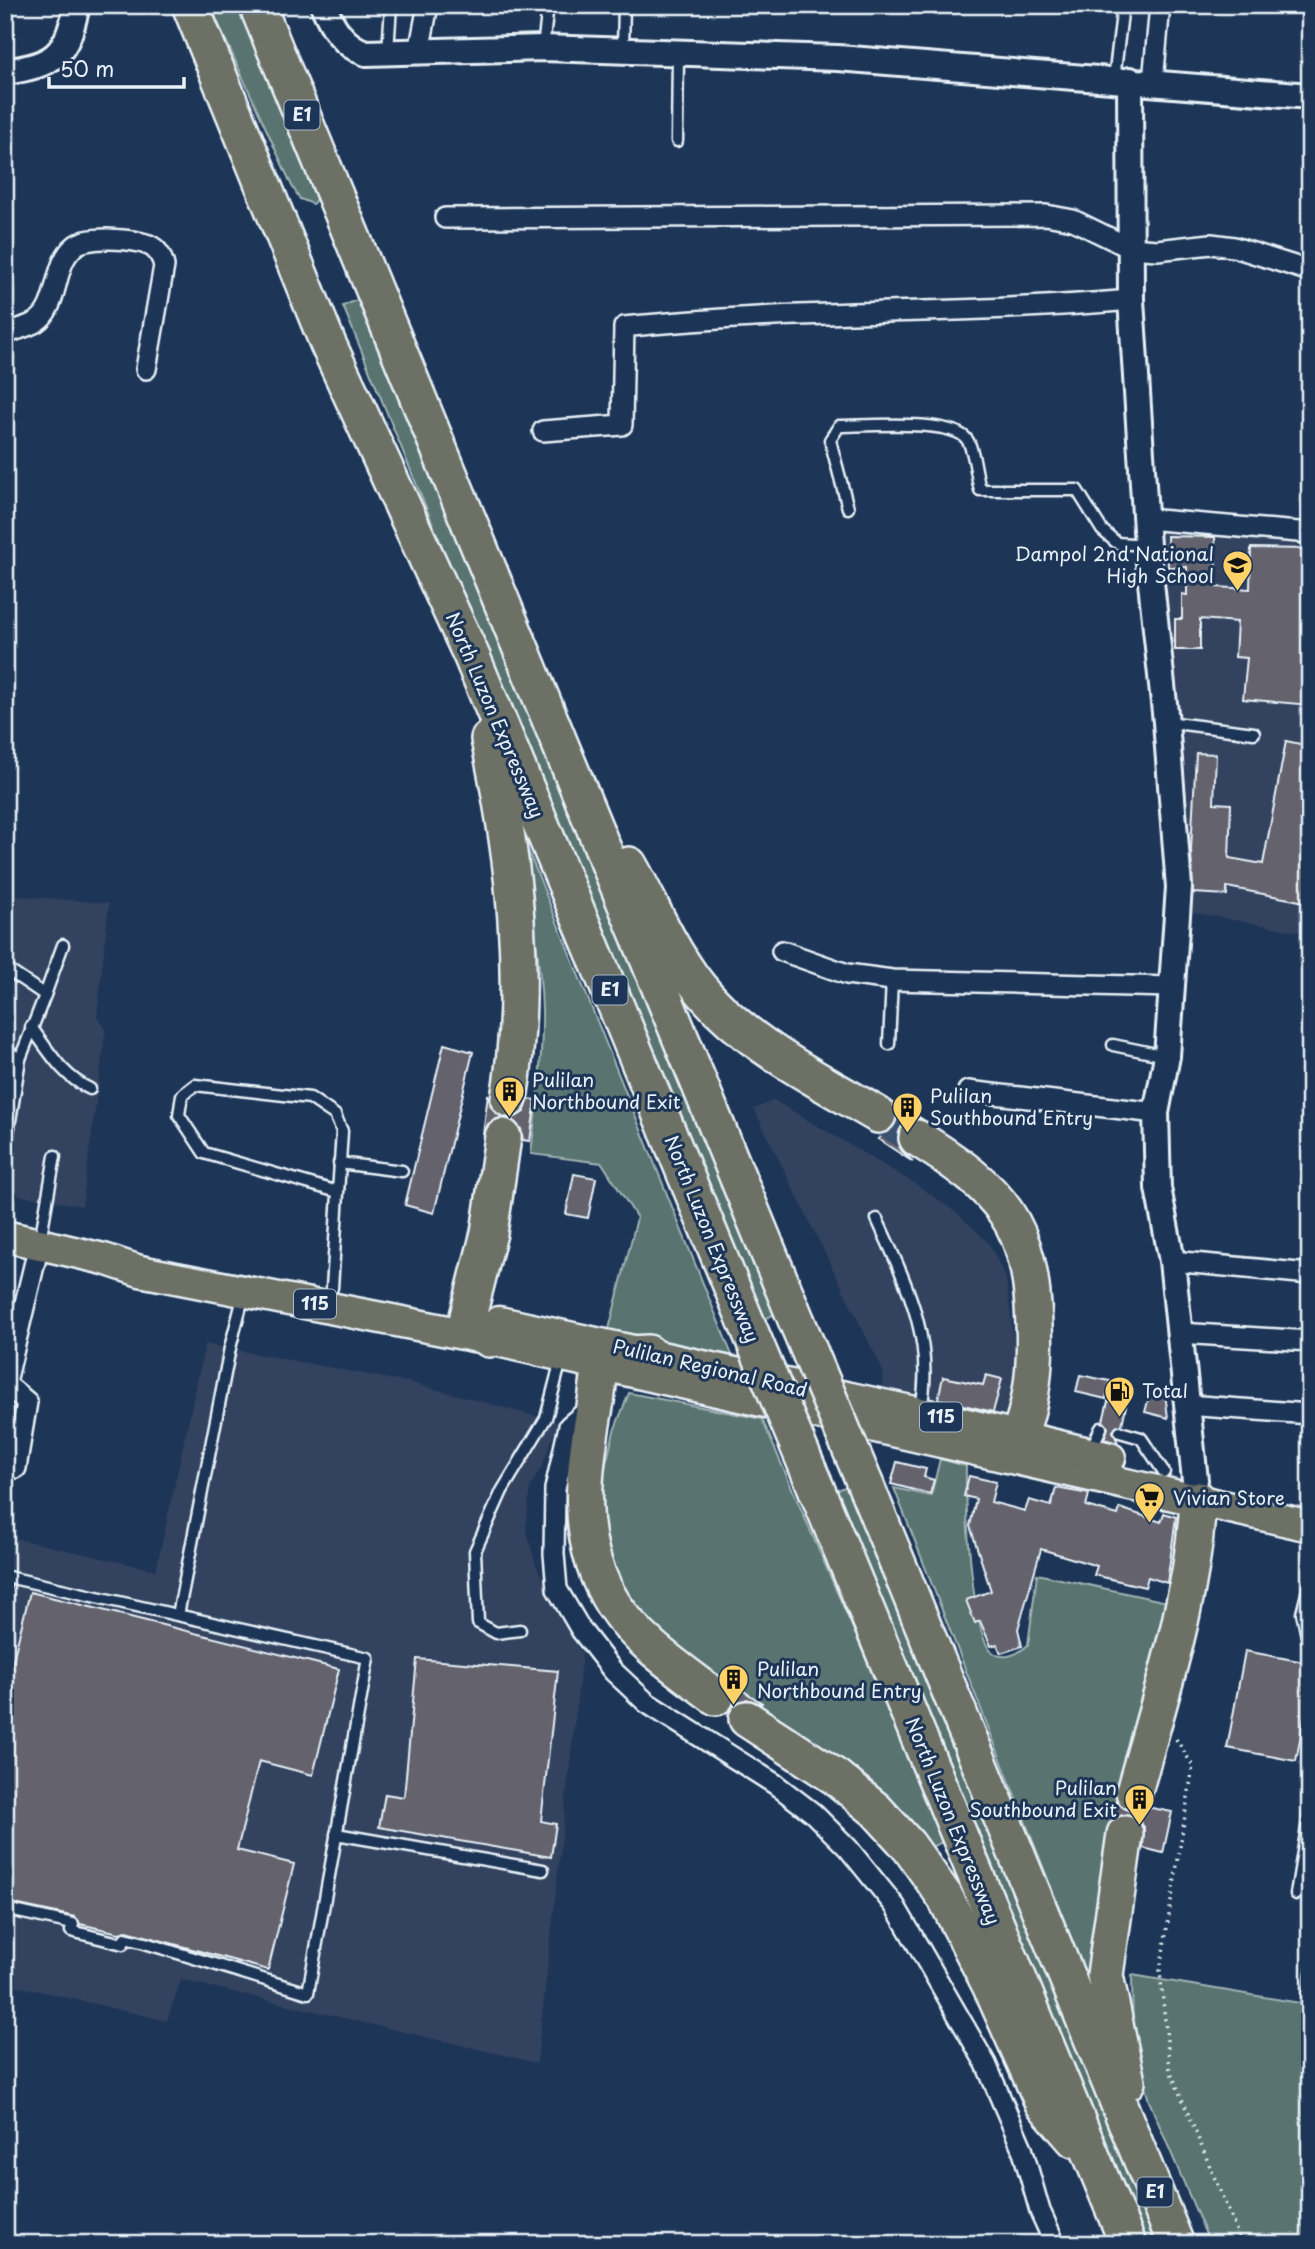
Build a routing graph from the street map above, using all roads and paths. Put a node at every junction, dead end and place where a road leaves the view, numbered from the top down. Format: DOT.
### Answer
graph roads {
  1 [pos="77,5"];
  2 [pos="190,5"];
  3 [pos="257,5"];
  4 [pos="323,5"];
  5 [pos="391,5"];
  6 [pos="428,5"];
  7 [pos="548,5"];
  8 [pos="624,5"];
  9 [pos="1123,5"];
  10 [pos="1160,5"];
  11 [pos="543,48"];
  12 [pos="623,50"];
  13 [pos="388,52"];
  14 [pos="419,52"];
  15 [pos="678,52"];
  16 [pos="5,72"];
  17 [pos="1133,80"];
  18 [pos="1310,96"];
  19 [pos="677,141"];
  20 [pos="445,218"];
  21 [pos="1130,248"];
  22 [pos="1310,271"];
  23 [pos="1131,300"];
  24 [pos="5,334"];
  25 [pos="146,369"];
  26 [pos="543,431"];
  27 [pos="848,508"];
  28 [pos="1146,519"];
  29 [pos="1310,533"];
  30 [pos="1147,545"];
  31 [pos="472,657"];
  32 [pos="1166,722"];
  33 [pos="1254,733"];
  34 [pos="557,741"];
  35 [pos="63,945"];
  36 [pos="782,951"];
  37 [pos="5,968"];
  38 [pos="892,980"];
  39 [pos="1172,987"];
  40 [pos="45,995"];
  41 [pos="31,1027"];
  42 [pos="890,1044"];
  43 [pos="1113,1045"];
  44 [pos="5,1050"];
  45 [pos="1167,1056"];
  46 [pos="20,1059"];
  47 [pos="90,1089"];
  48 [pos="968,1091"];
  49 [pos="509,1098"];
  50 [pos="1156,1113"];
  51 [pos="878,1115"];
  52 [pos="503,1137"];
  53 [pos="916,1138"];
  54 [pos="5,1152"];
  55 [pos="55,1156"];
  56 [pos="339,1163"];
  57 [pos="402,1171"];
  58 [pos="338,1192"];
  59 [pos="877,1219"];
  60 [pos="5,1236"];
  61 [pos="39,1245"];
  62 [pos="104,1259"];
  63 [pos="1172,1261"];
  64 [pos="1310,1274"];
  65 [pos="332,1288"];
  66 [pos="245,1290"];
  67 [pos="479,1328"];
  68 [pos="1180,1333"];
  69 [pos="1310,1341"];
  70 [pos="648,1353"];
  71 [pos="562,1357"];
  72 [pos="603,1366"];
  73 [pos="6,1386"];
  74 [pos="595,1404"];
  75 [pos="1186,1405"];
  76 [pos="920,1413"];
  77 [pos="1310,1414"];
  78 [pos="1120,1432"];
  79 [pos="1019,1435"];
  80 [pos="979,1448"];
  81 [pos="16,1468"];
  82 [pos="1164,1472"];
  83 [pos="1196,1490"];
  84 [pos="1310,1515"];
  85 [pos="1310,1526"];
  86 [pos="1310,1582"];
  87 [pos="5,1586"];
  88 [pos="177,1615"];
  89 [pos="520,1630"];
  90 [pos="1310,1650"];
  91 [pos="716,1697"];
  92 [pos="1157,1707"];
  93 [pos="747,1719"];
  94 [pos="1134,1792"];
  95 [pos="1310,1809"];
  96 [pos="337,1834"];
  97 [pos="1125,1835"];
  98 [pos="543,1870"];
  99 [pos="1296,1894"];
  100 [pos="5,1909"];
  101 [pos="1133,2141"];
  102 [pos="1095,2163"];
  103 [pos="1055,2244"];
  104 [pos="1128,2244"];
  105 [pos="1176,2244"];
  106 [pos="1242,2244"];
  1 -- 16 [label="street"];
  2 -- 31 [label="highway, North Luzon Expressway / E1"];
  3 -- 34 [label="highway, E1"];
  4 -- 13 [label="street"];
  5 -- 13 [label="lane"];
  6 -- 14 [label="street"];
  7 -- 11 [label="lane"];
  8 -- 12 [label="lane"];
  9 -- 17 [label="lane"];
  10 -- 17 [label="street"];
  11 -- 12 [label="street"];
  11 -- 14 [label="street"];
  12 -- 15 [label="street"];
  13 -- 14 [label="street"];
  15 -- 17 [label="street"];
  15 -- 19 [label="lane"];
  17 -- 18 [label="street"];
  17 -- 21 [label="street"];
  20 -- 21 [label="street"];
  21 -- 22 [label="street"];
  21 -- 23 [label="street"];
  23 -- 26 [label="street"];
  23 -- 28 [label="street"];
  24 -- 25 [label="street"];
  27 -- 30 [label="lane"];
  28 -- 29 [label="street"];
  28 -- 30 [label="street"];
  30 -- 32 [label="street"];
  31 -- 49 [label="highway"];
  31 -- 102 [label="highway, North Luzon Expressway / E1, bridge"];
  32 -- 33 [label="lane"];
  32 -- 39 [label="street"];
  34 -- 51 [label="highway"];
  34 -- 101 [label="highway, E1, bridge"];
  35 -- 40 [label="lane"];
  36 -- 38 [label="street"];
  37 -- 40 [label="lane"];
  38 -- 39 [label="street"];
  38 -- 42 [label="lane"];
  39 -- 45 [label="street"];
  40 -- 41 [label="lane"];
  41 -- 46 [label="lane"];
  41 -- 47 [label="lane"];
  43 -- 45 [label="lane"];
  44 -- 46 [label="lane"];
  45 -- 50 [label="street"];
  46 -- 54 [label="lane"];
  48 -- 50 [label="street"];
  50 -- 63 [label="street"];
  52 -- 67 [label="highway"];
  53 -- 79 [label="highway"];
  55 -- 61 [label="lane"];
  56 -- 57 [label="lane"];
  56 -- 58 [label="lane"];
  56 -- 58 [label="lane"];
  58 -- 65 [label="lane"];
  59 -- 76 [label="lane"];
  60 -- 61 [label="main road, Pulilan Regional Road / 115"];
  61 -- 62 [label="main road, Pulilan Regional Road / 115"];
  61 -- 73 [label="street"];
  62 -- 65 [label="main road, Pulilan Regional Road / 115"];
  62 -- 66 [label="main road, Pulilan Regional Road / 115"];
  63 -- 64 [label="street"];
  63 -- 68 [label="street"];
  65 -- 67 [label="main road, Pulilan Regional Road / 115"];
  66 -- 67 [label="main road, Pulilan Regional Road / 115"];
  66 -- 88 [label="lane"];
  67 -- 70 [label="main road, Pulilan Regional Road / 115"];
  67 -- 71 [label="main road, Pulilan Regional Road / 115"];
  68 -- 69 [label="street"];
  68 -- 75 [label="street"];
  70 -- 72 [label="highway"];
  70 -- 76 [label="main road, Pulilan Regional Road / 115"];
  71 -- 72 [label="main road, Pulilan Regional Road / 115"];
  71 -- 89 [label="lane"];
  72 -- 74 [label="highway"];
  72 -- 80 [label="main road, Pulilan Regional Road / 115"];
  73 -- 81 [label="street"];
  74 -- 91 [label="highway"];
  74 -- 103 [label="street"];
  75 -- 77 [label="street"];
  75 -- 83 [label="street"];
  76 -- 79 [label="main road, Pulilan Regional Road / 115"];
  78 -- 82 [label="lane"];
  79 -- 80 [label="highway"];
  79 -- 82 [label="main road, Pulilan Regional Road / 115"];
  80 -- 83 [label="main road, Pulilan Regional Road / 115"];
  82 -- 83 [label="main road, Pulilan Regional Road / 115"];
  83 -- 84 [label="main road, Pulilan Regional Road / 115"];
  83 -- 85 [label="main road, Pulilan Regional Road / 115"];
  83 -- 92 [label="highway"];
  86 -- 90 [label="lane"];
  87 -- 88 [label="lane"];
  88 -- 96 [label="lane"];
  92 -- 94 [label="highway"];
  92 -- 106 [label="path"];
  93 -- 102 [label="highway"];
  95 -- 99 [label="lane"];
  96 -- 98 [label="lane"];
  96 -- 100 [label="lane"];
  97 -- 101 [label="highway"];
  101 -- 105 [label="highway, E1"];
  102 -- 104 [label="highway, North Luzon Expressway / E1"];
}
